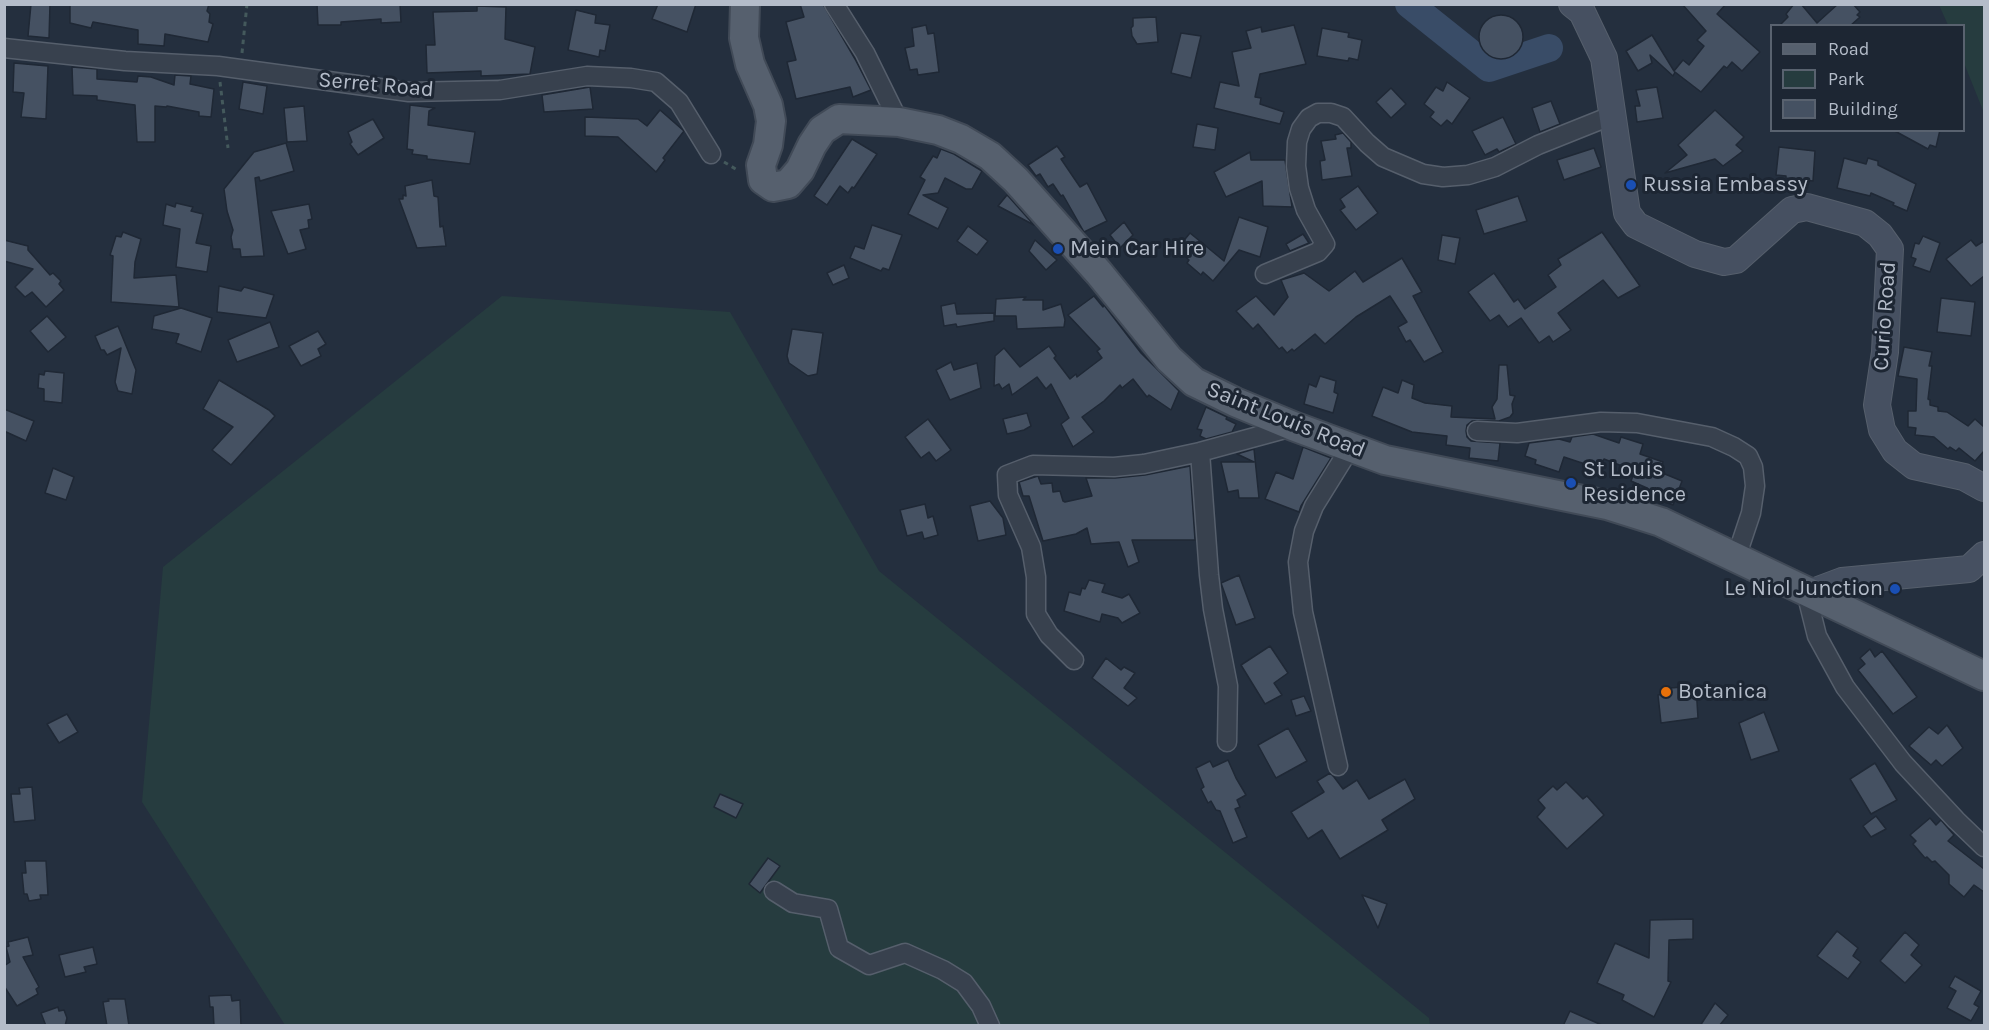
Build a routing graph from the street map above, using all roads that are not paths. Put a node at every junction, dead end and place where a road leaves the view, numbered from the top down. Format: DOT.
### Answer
graph roads {
  1 [pos="745,4"];
  2 [pos="834,4"];
  3 [pos="1572,4"];
  4 [pos="4,48"];
  5 [pos="1613,115"];
  6 [pos="899,122"];
  7 [pos="711,154"];
  8 [pos="1265,274"];
  9 [pos="1293,426"];
  10 [pos="1477,431"];
  11 [pos="1350,448"];
  12 [pos="1200,452"];
  13 [pos="1984,488"];
  14 [pos="1736,558"];
  15 [pos="1979,566"];
  16 [pos="1810,593"];
  17 [pos="1074,660"];
  18 [pos="1984,676"];
  19 [pos="1227,742"];
  20 [pos="1338,766"];
  21 [pos="1984,847"];
  22 [pos="774,891"];
  23 [pos="990,1026"];
  1 -- 6 [label="main road, Saint Louis Road"];
  2 -- 6 [label="street"];
  3 -- 5 [label="main road, Curio Road"];
  4 -- 7 [label="street, Serret Road"];
  5 -- 8 [label="street"];
  5 -- 13 [label="main road, Curio Road"];
  6 -- 9 [label="main road, Saint Louis Road"];
  9 -- 11 [label="main road, Saint Louis Road"];
  9 -- 12 [label="street"];
  10 -- 14 [label="street"];
  11 -- 14 [label="main road, Saint Louis Road"];
  11 -- 20 [label="street"];
  12 -- 17 [label="street"];
  12 -- 19 [label="street"];
  14 -- 16 [label="main road, Saint Louis Road"];
  15 -- 16 [label="main road"];
  16 -- 18 [label="main road, Saint Louis Road"];
  16 -- 21 [label="street"];
  22 -- 23 [label="street"];
}
